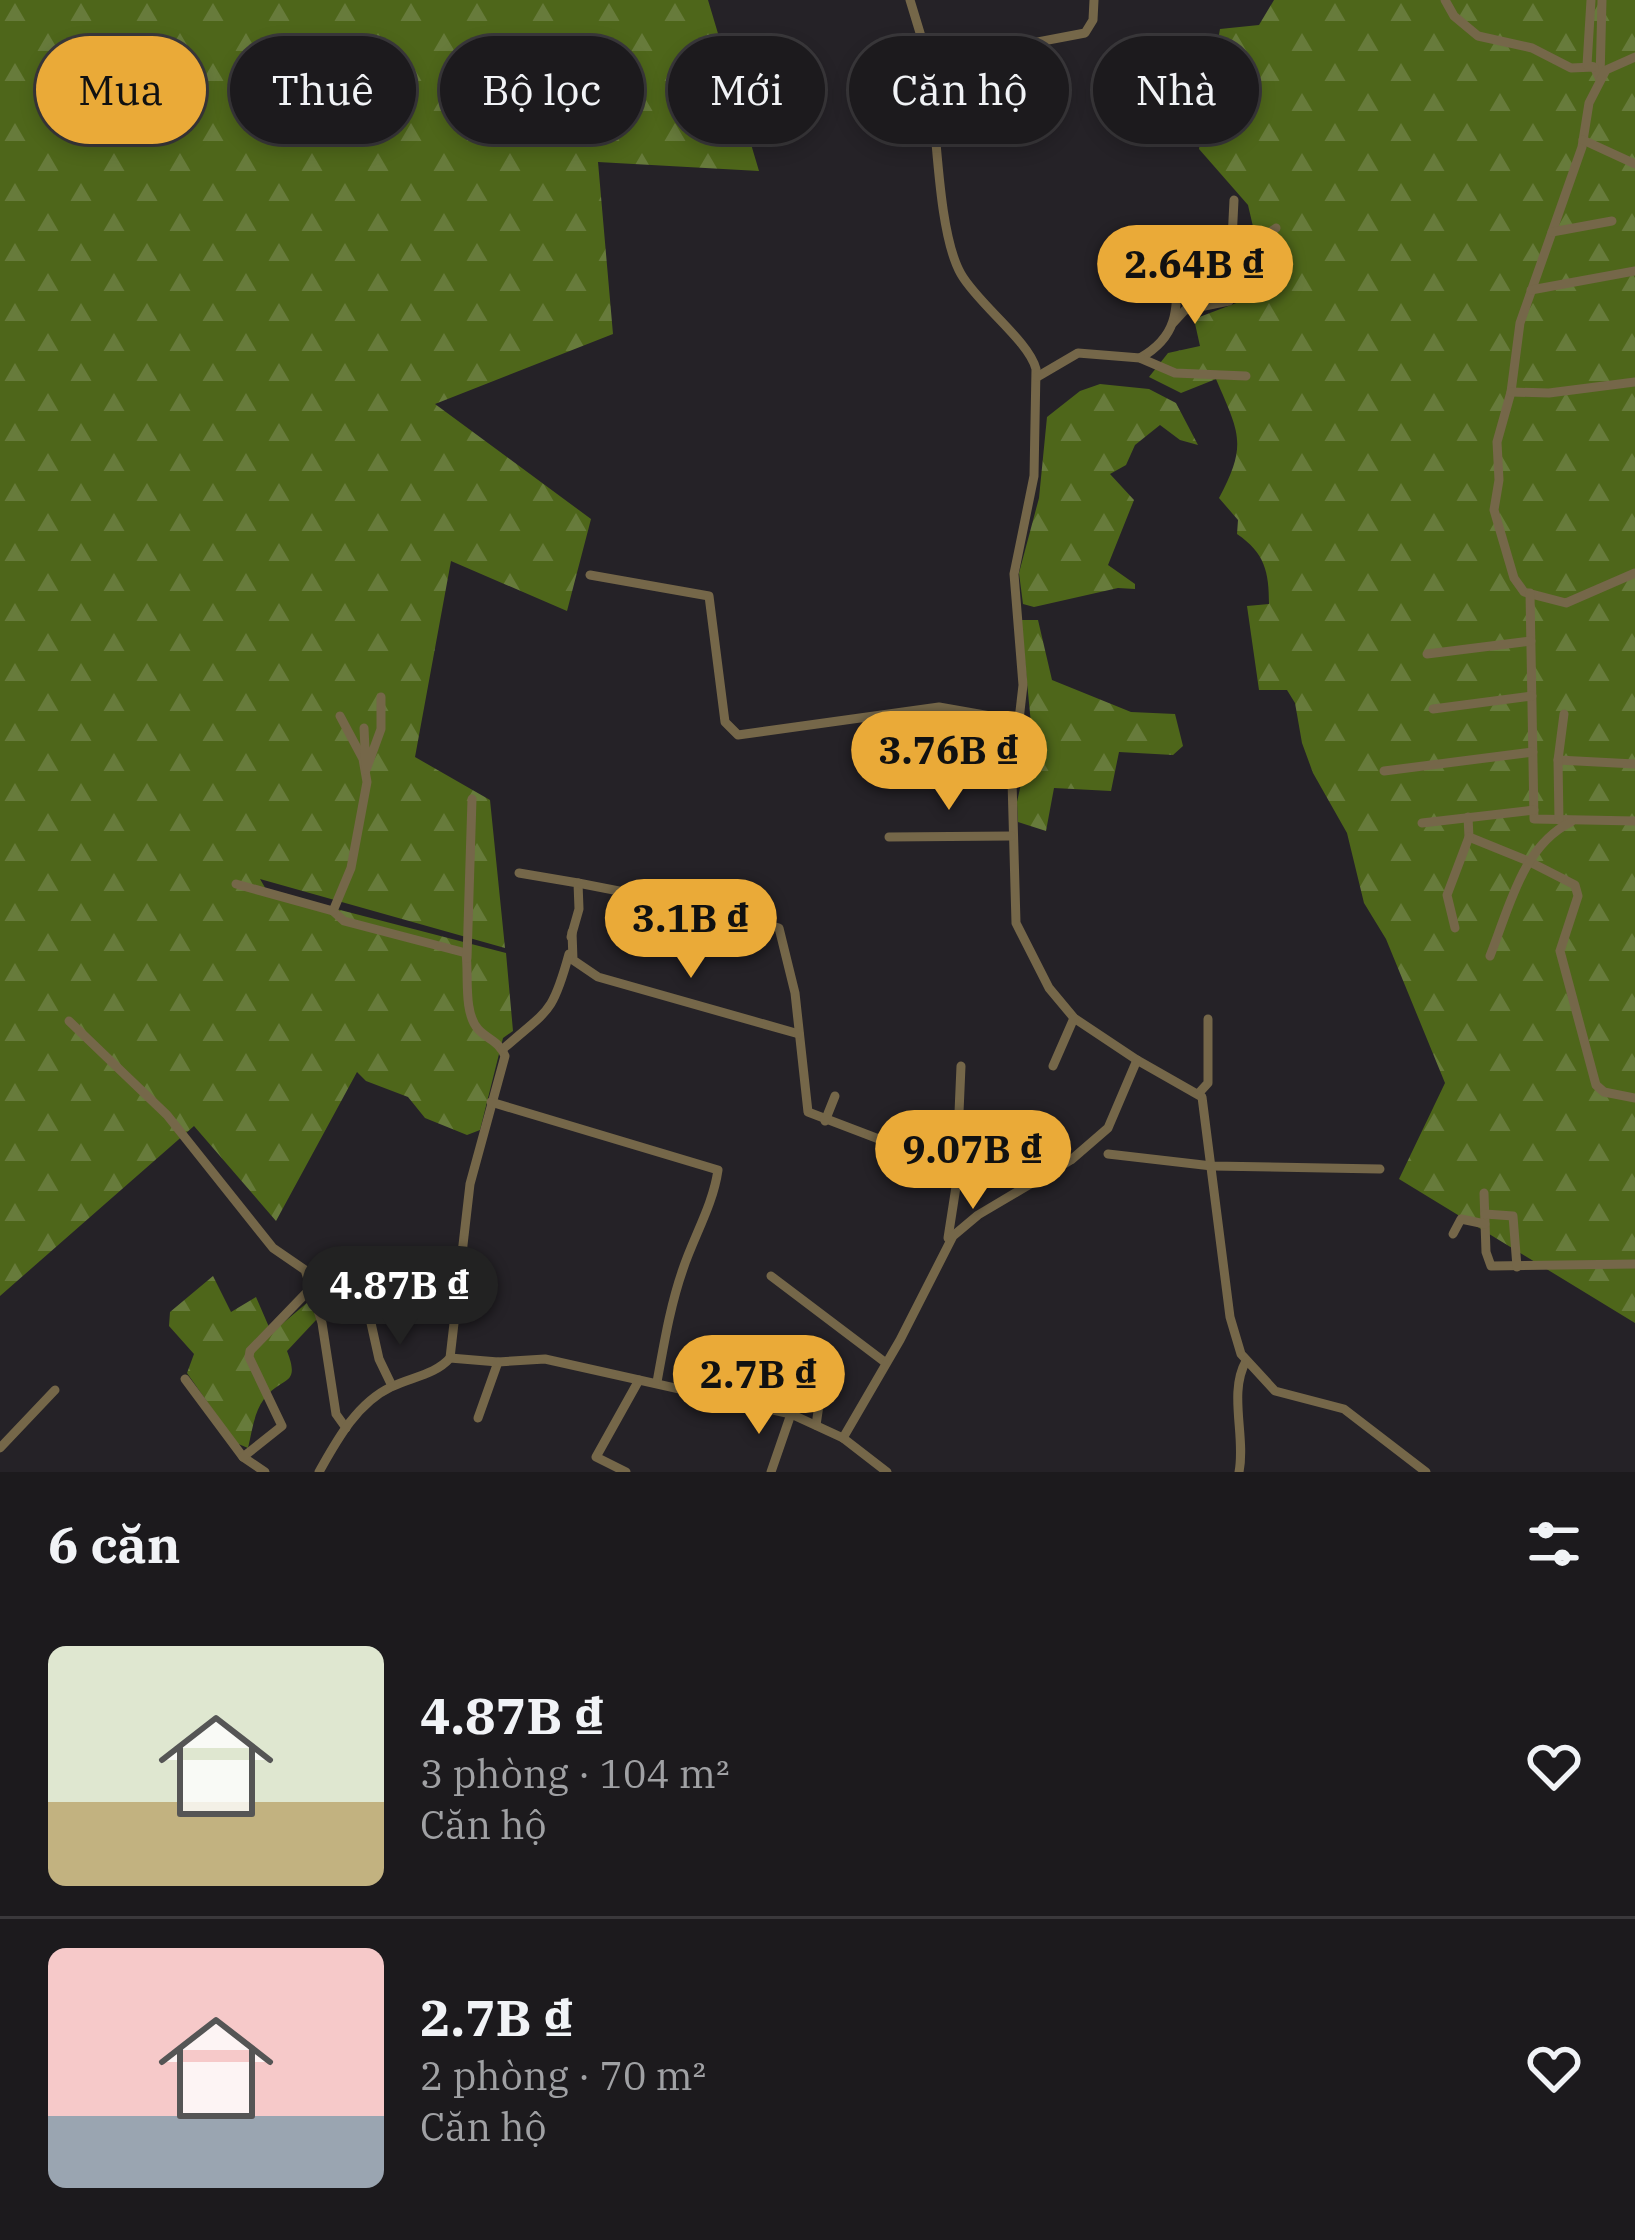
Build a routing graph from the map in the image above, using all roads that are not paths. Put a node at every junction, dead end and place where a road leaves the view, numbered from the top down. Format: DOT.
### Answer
graph roads {
  1 [pos="910,0"];
  2 [pos="1094,0"];
  3 [pos="1445,0"];
  4 [pos="1591,0"];
  5 [pos="1602,0"];
  6 [pos="921,36"];
  7 [pos="1068,36"];
  8 [pos="1635,58"];
  9 [pos="1594,68"];
  10 [pos="1600,79"];
  11 [pos="1583,140"];
  12 [pos="939,144"];
  13 [pos="1635,164"];
  14 [pos="1234,200"];
  15 [pos="1612,220"];
  16 [pos="1272,226"];
  17 [pos="1552,232"];
  18 [pos="1176,257"];
  19 [pos="1233,260"];
  20 [pos="1635,271"];
  21 [pos="1531,290"];
  22 [pos="1173,323"];
  23 [pos="1140,358"];
  24 [pos="1036,376"];
  25 [pos="1246,376"];
  26 [pos="1635,382"];
  27 [pos="1511,392"];
  28 [pos="1635,573"];
  29 [pos="590,575"];
  30 [pos="1530,593"];
  31 [pos="1531,641"];
  32 [pos="1427,654"];
  33 [pos="1532,696"];
  34 [pos="381,697"];
  35 [pos="1433,709"];
  36 [pos="1564,714"];
  37 [pos="340,716"];
  38 [pos="1019,721"];
  39 [pos="364,728"];
  40 [pos="1533,752"];
  41 [pos="1558,760"];
  42 [pos="1635,764"];
  43 [pos="366,770"];
  44 [pos="1384,771"];
  45 [pos="472,799"];
  46 [pos="1534,810"];
  47 [pos="1468,818"];
  48 [pos="1559,820"];
  49 [pos="1576,820"];
  50 [pos="1635,821"];
  51 [pos="1422,823"];
  52 [pos="1011,836"];
  53 [pos="889,837"];
  54 [pos="1469,837"];
  55 [pos="1528,861"];
  56 [pos="519,873"];
  57 [pos="578,883"];
  58 [pos="236,884"];
  59 [pos="333,911"];
  60 [pos="1455,928"];
  61 [pos="572,932"];
  62 [pos="1490,956"];
  63 [pos="467,958"];
  64 [pos="1074,1018"];
  65 [pos="1208,1019"];
  66 [pos="69,1021"];
  67 [pos="800,1034"];
  68 [pos="503,1049"];
  69 [pos="1137,1060"];
  70 [pos="961,1066"];
  71 [pos="1053,1066"];
  72 [pos="1198,1094"];
  73 [pos="835,1096"];
  74 [pos="1635,1098"];
  75 [pos="491,1102"];
  76 [pos="825,1121"];
  77 [pos="921,1123"];
  78 [pos="920,1154"];
  79 [pos="1108,1154"];
  80 [pos="957,1159"];
  81 [pos="975,1161"];
  82 [pos="1212,1166"];
  83 [pos="1380,1169"];
  84 [pos="1025,1185"];
  85 [pos="1484,1193"];
  86 [pos="1485,1219"];
  87 [pos="1453,1234"];
  88 [pos="948,1244"];
  89 [pos="1635,1264"];
  90 [pos="1517,1267"];
  91 [pos="771,1276"];
  92 [pos="312,1286"];
  93 [pos="371,1323"];
  94 [pos="450,1358"];
  95 [pos="1246,1361"];
  96 [pos="498,1362"];
  97 [pos="886,1363"];
  98 [pos="837,1378"];
  99 [pos="184,1379"];
  100 [pos="639,1380"];
  101 [pos="657,1382"];
  102 [pos="392,1386"];
  103 [pos="55,1390"];
  104 [pos="791,1414"];
  105 [pos="478,1418"];
  106 [pos="816,1425"];
  107 [pos="346,1428"];
  108 [pos="843,1438"];
  109 [pos="0,1448"];
  110 [pos="243,1457"];
  111 [pos="596,1457"];
  112 [pos="588,1470"];
  113 [pos="885,1471"];
  114 [pos="265,1472"];
  115 [pos="320,1472"];
  116 [pos="626,1472"];
  117 [pos="771,1472"];
  118 [pos="1239,1472"];
  119 [pos="1426,1472"];
  1 -- 6 [label="street"];
  2 -- 7 [label="street"];
  3 -- 9 [label="street"];
  4 -- 9 [label="street"];
  5 -- 10 [label="street"];
  8 -- 10 [label="street"];
  9 -- 10 [label="street"];
  10 -- 11 [label="street"];
  11 -- 13 [label="street"];
  11 -- 17 [label="street"];
  12 -- 24 [label="street"];
  14 -- 19 [label="street"];
  15 -- 17 [label="street"];
  16 -- 19 [label="street"];
  17 -- 21 [label="street"];
  18 -- 22 [label="street"];
  19 -- 22 [label="street"];
  20 -- 21 [label="street"];
  21 -- 27 [label="street"];
  22 -- 23 [label="street"];
  23 -- 24 [label="street"];
  23 -- 25 [label="street"];
  24 -- 38 [label="street"];
  26 -- 27 [label="street"];
  27 -- 30 [label="street"];
  28 -- 30 [label="street"];
  29 -- 38 [label="street"];
  30 -- 31 [label="street"];
  31 -- 32 [label="street"];
  31 -- 33 [label="street"];
  33 -- 35 [label="street"];
  33 -- 40 [label="street"];
  34 -- 43 [label="street"];
  36 -- 41 [label="street"];
  37 -- 43 [label="street"];
  38 -- 52 [label="street"];
  39 -- 43 [label="street"];
  40 -- 44 [label="street"];
  40 -- 46 [label="street"];
  41 -- 42 [label="street"];
  41 -- 48 [label="street"];
  43 -- 59 [label="street"];
  45 -- 63 [label="street"];
  46 -- 47 [label="street"];
  46 -- 48 [label="street"];
  47 -- 51 [label="street"];
  47 -- 54 [label="street"];
  48 -- 49 [label="street"];
  49 -- 50 [label="street"];
  49 -- 55 [label="street"];
  52 -- 53 [label="street"];
  52 -- 64 [label="street"];
  54 -- 55 [label="street"];
  54 -- 60 [label="street"];
  55 -- 62 [label="street"];
  55 -- 74 [label="street"];
  56 -- 57 [label="street"];
  57 -- 61 [label="street"];
  57 -- 67 [label="street"];
  58 -- 59 [label="street"];
  59 -- 63 [label="street"];
  61 -- 67 [label="street"];
  61 -- 68 [label="street"];
  63 -- 68 [label="street"];
  64 -- 69 [label="street"];
  64 -- 71 [label="street"];
  65 -- 72 [label="street"];
  66 -- 92 [label="street"];
  67 -- 76 [label="street"];
  68 -- 75 [label="street"];
  69 -- 72 [label="street"];
  69 -- 84 [label="street"];
  70 -- 80 [label="street"];
  72 -- 82 [label="street"];
  73 -- 76 [label="street"];
  75 -- 94 [label="street"];
  75 -- 101 [label="street"];
  76 -- 78 [label="street"];
  77 -- 78 [label="street"];
  78 -- 80 [label="street"];
  79 -- 82 [label="street"];
  80 -- 81 [label="street"];
  81 -- 84 [label="street"];
  81 -- 88 [label="street"];
  82 -- 83 [label="street"];
  82 -- 95 [label="street"];
  84 -- 88 [label="street"];
  85 -- 86 [label="street"];
  86 -- 87 [label="street"];
  86 -- 90 [label="street"];
  86 -- 90 [label="street"];
  88 -- 97 [label="street"];
  89 -- 90 [label="street"];
  91 -- 97 [label="street"];
  92 -- 107 [label="street"];
  92 -- 110 [label="street"];
  93 -- 102 [label="street"];
  94 -- 96 [label="street"];
  94 -- 102 [label="street"];
  95 -- 118 [label="street"];
  95 -- 119 [label="street"];
  96 -- 100 [label="street"];
  96 -- 105 [label="street"];
  97 -- 108 [label="street"];
  98 -- 106 [label="street"];
  99 -- 110 [label="street"];
  100 -- 101 [label="street"];
  100 -- 111 [label="street"];
  101 -- 104 [label="street"];
  102 -- 107 [label="street"];
  103 -- 109 [label="street"];
  104 -- 106 [label="street"];
  104 -- 117 [label="street"];
  106 -- 108 [label="street"];
  107 -- 115 [label="street"];
  108 -- 113 [label="street"];
  110 -- 114 [label="street"];
  111 -- 112 [label="street"];
  111 -- 116 [label="street"];
}
